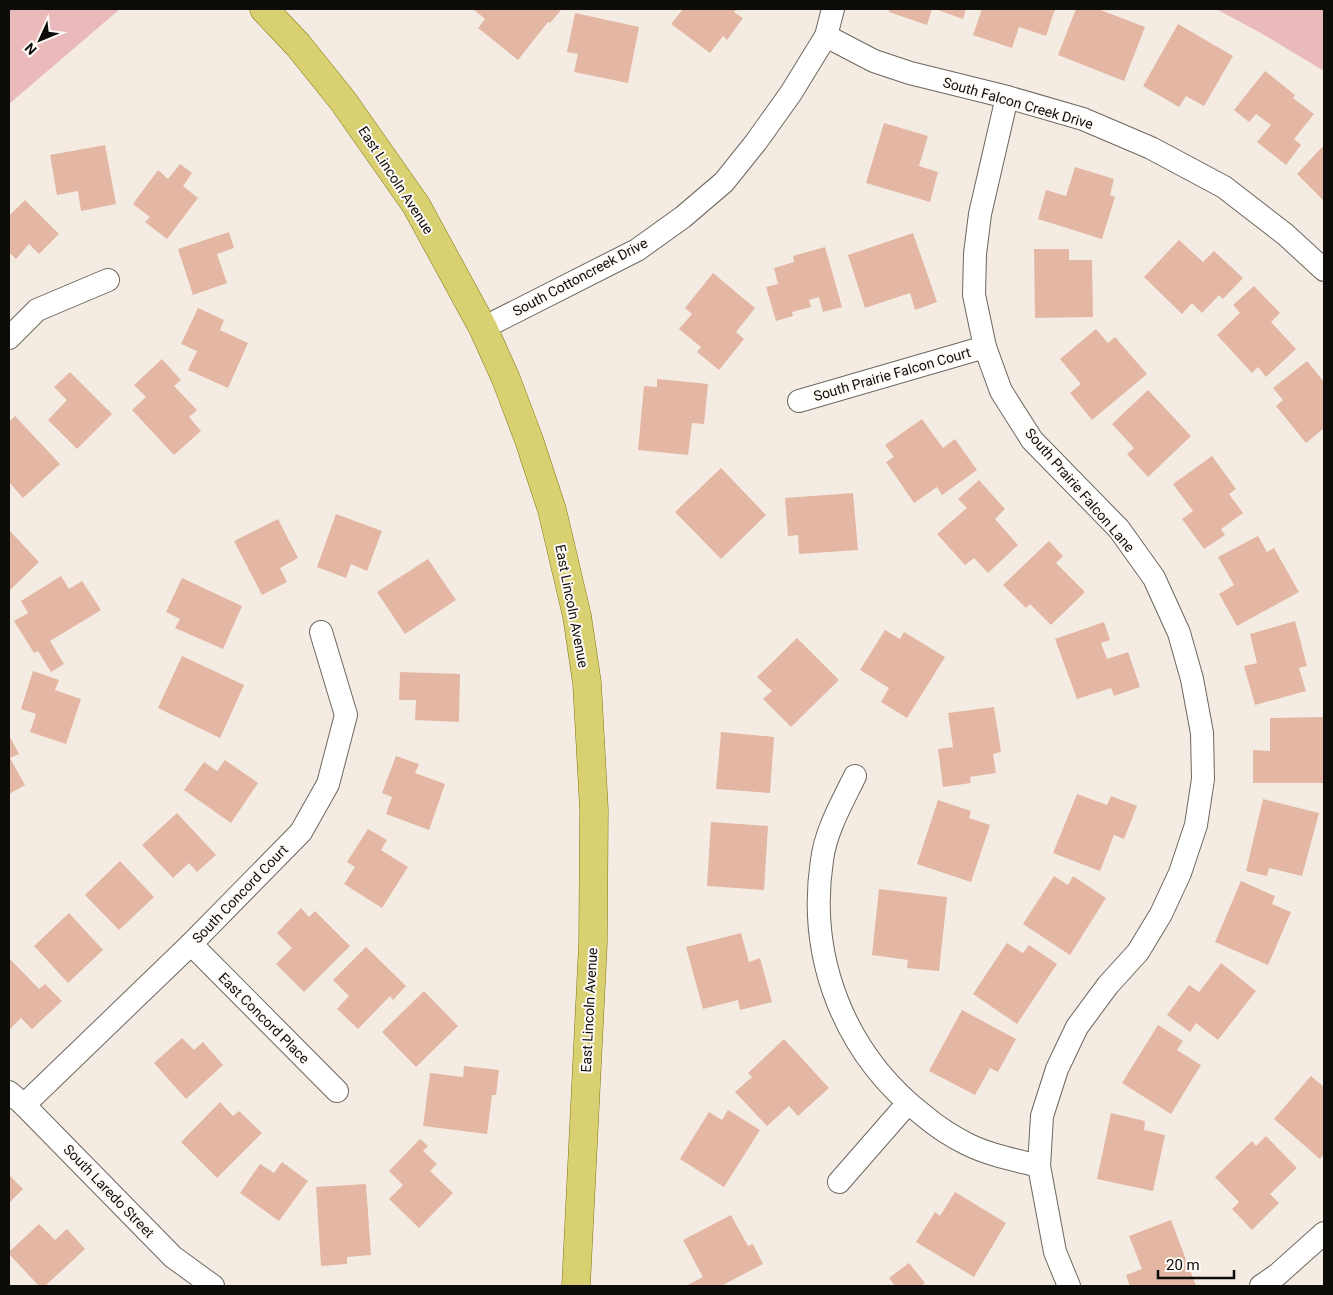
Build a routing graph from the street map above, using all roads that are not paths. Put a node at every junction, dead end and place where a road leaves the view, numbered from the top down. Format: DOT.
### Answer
graph roads {
  1 [pos="264,9"];
  2 [pos="834,9"];
  3 [pos="826,36"];
  4 [pos="1007,97"];
  5 [pos="1324,270"];
  6 [pos="108,280"];
  7 [pos="483,328"];
  8 [pos="9,338"];
  9 [pos="985,347"];
  10 [pos="799,401"];
  11 [pos="321,632"];
  12 [pos="855,776"];
  13 [pos="191,944"];
  14 [pos="337,1092"];
  15 [pos="16,1098"];
  16 [pos="908,1103"];
  17 [pos="1039,1166"];
  18 [pos="839,1182"];
  19 [pos="1324,1233"];
  20 [pos="213,1286"];
  21 [pos="576,1286"];
  22 [pos="1069,1286"];
  23 [pos="1261,1286"];
  1 -- 7 [label="main road, East Lincoln Avenue"];
  2 -- 3 [label="street, South Cottoncreek Drive"];
  3 -- 4 [label="street, South Falcon Creek Drive"];
  3 -- 7 [label="street, South Cottoncreek Drive"];
  4 -- 5 [label="street, South Falcon Creek Drive"];
  4 -- 9 [label="street, South Prairie Falcon Lane"];
  6 -- 8 [label="street"];
  7 -- 21 [label="main road, East Lincoln Avenue"];
  9 -- 10 [label="street, South Prairie Falcon Court"];
  9 -- 17 [label="street, South Prairie Falcon Lane"];
  11 -- 13 [label="street, South Concord Court"];
  12 -- 16 [label="street"];
  13 -- 14 [label="street, East Concord Place"];
  13 -- 15 [label="street, South Concord Court"];
  15 -- 20 [label="street, South Laredo Street"];
  16 -- 17 [label="street"];
  16 -- 18 [label="street"];
  17 -- 22 [label="street, South Prairie Falcon Lane"];
  19 -- 23 [label="street"];
}
